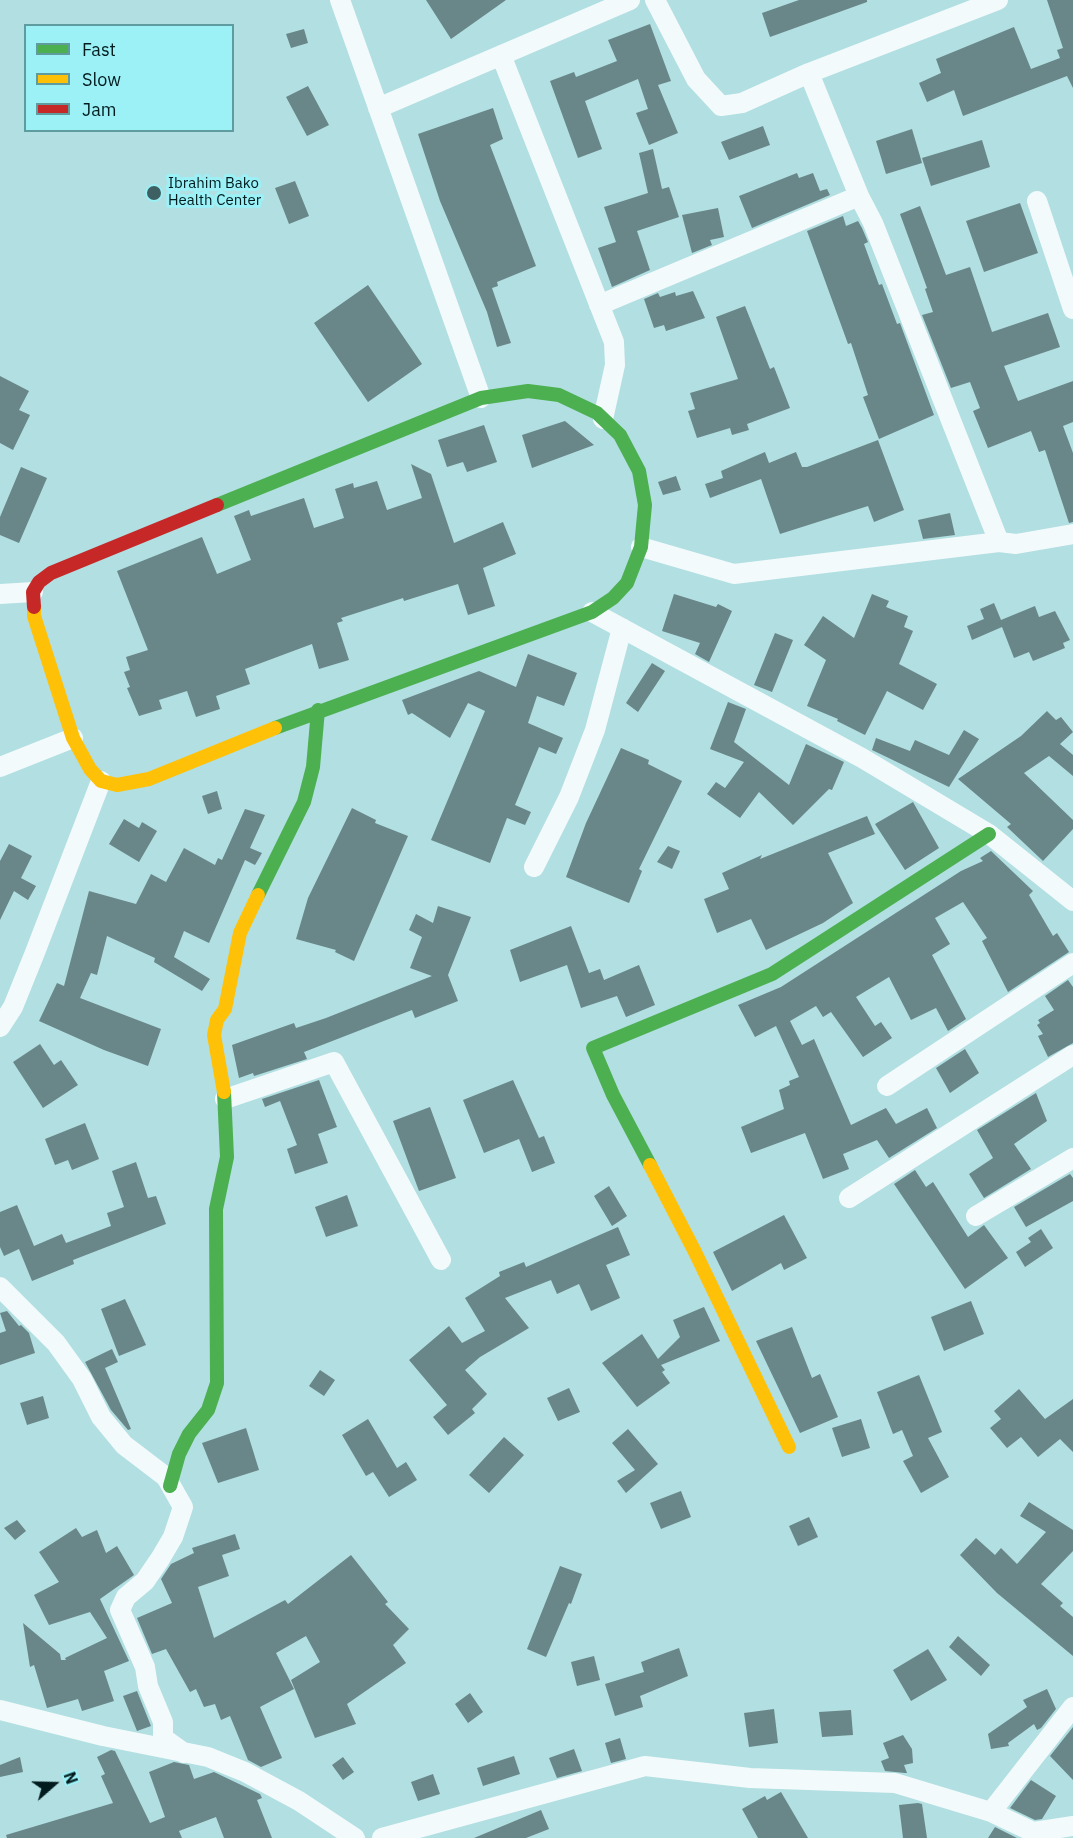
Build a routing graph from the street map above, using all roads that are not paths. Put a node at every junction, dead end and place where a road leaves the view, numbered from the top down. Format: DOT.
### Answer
graph roads {
  1 [pos="340,0"];
  2 [pos="630,0"];
  3 [pos="655,0"];
  4 [pos="998,0"];
  5 [pos="501,55"];
  6 [pos="809,73"];
  7 [pos="378,108"];
  8 [pos="859,196"];
  9 [pos="1037,201"];
  10 [pos="599,304"];
  11 [pos="1073,309"];
  12 [pos="481,398"];
  13 [pos="603,419"];
  14 [pos="1073,534"];
  15 [pos="999,542"];
  16 [pos="641,547"];
  17 [pos="33,592"];
  18 [pos="0,594"];
  19 [pos="592,612"];
  20 [pos="622,628"];
  21 [pos="318,710"];
  22 [pos="73,738"];
  23 [pos="0,768"];
  24 [pos="101,781"];
  25 [pos="989,834"];
  26 [pos="534,867"];
  27 [pos="1073,902"];
  28 [pos="1073,963"];
  29 [pos="0,1027"];
  30 [pos="1073,1055"];
  31 [pos="887,1086"];
  32 [pos="225,1099"];
  33 [pos="1073,1158"];
  34 [pos="849,1198"];
  35 [pos="976,1216"];
  36 [pos="441,1260"];
  37 [pos="0,1287"];
  38 [pos="789,1447"];
  39 [pos="170,1486"];
  40 [pos="1073,1707"];
  41 [pos="0,1710"];
  42 [pos="184,1753"];
  43 [pos="991,1812"];
  44 [pos="1073,1826"];
  45 [pos="1040,1835"];
  46 [pos="355,1838"];
  47 [pos="382,1838"];
  1 -- 7 [label="street"];
  2 -- 5 [label="street"];
  3 -- 6 [label="street"];
  4 -- 6 [label="street"];
  5 -- 7 [label="street"];
  5 -- 10 [label="street"];
  6 -- 8 [label="street"];
  7 -- 12 [label="street"];
  8 -- 10 [label="street"];
  8 -- 15 [label="street"];
  9 -- 11 [label="street"];
  10 -- 13 [label="street"];
  12 -- 13 [label="street"];
  12 -- 17 [label="street"];
  13 -- 16 [label="street"];
  14 -- 15 [label="street"];
  15 -- 16 [label="street"];
  16 -- 19 [label="street"];
  17 -- 18 [label="street"];
  17 -- 22 [label="street"];
  19 -- 20 [label="street"];
  19 -- 21 [label="street"];
  20 -- 25 [label="street"];
  20 -- 26 [label="street"];
  21 -- 24 [label="street"];
  21 -- 32 [label="street"];
  22 -- 23 [label="street"];
  22 -- 24 [label="street"];
  24 -- 29 [label="street"];
  25 -- 27 [label="street"];
  25 -- 38 [label="street"];
  28 -- 31 [label="street"];
  30 -- 34 [label="street"];
  32 -- 36 [label="street"];
  32 -- 39 [label="street"];
  33 -- 35 [label="street"];
  37 -- 39 [label="street"];
  39 -- 42 [label="street"];
  40 -- 43 [label="street"];
  41 -- 42 [label="street"];
  42 -- 46 [label="street"];
  43 -- 45 [label="street"];
  43 -- 47 [label="street"];
  44 -- 45 [label="street"];
}
